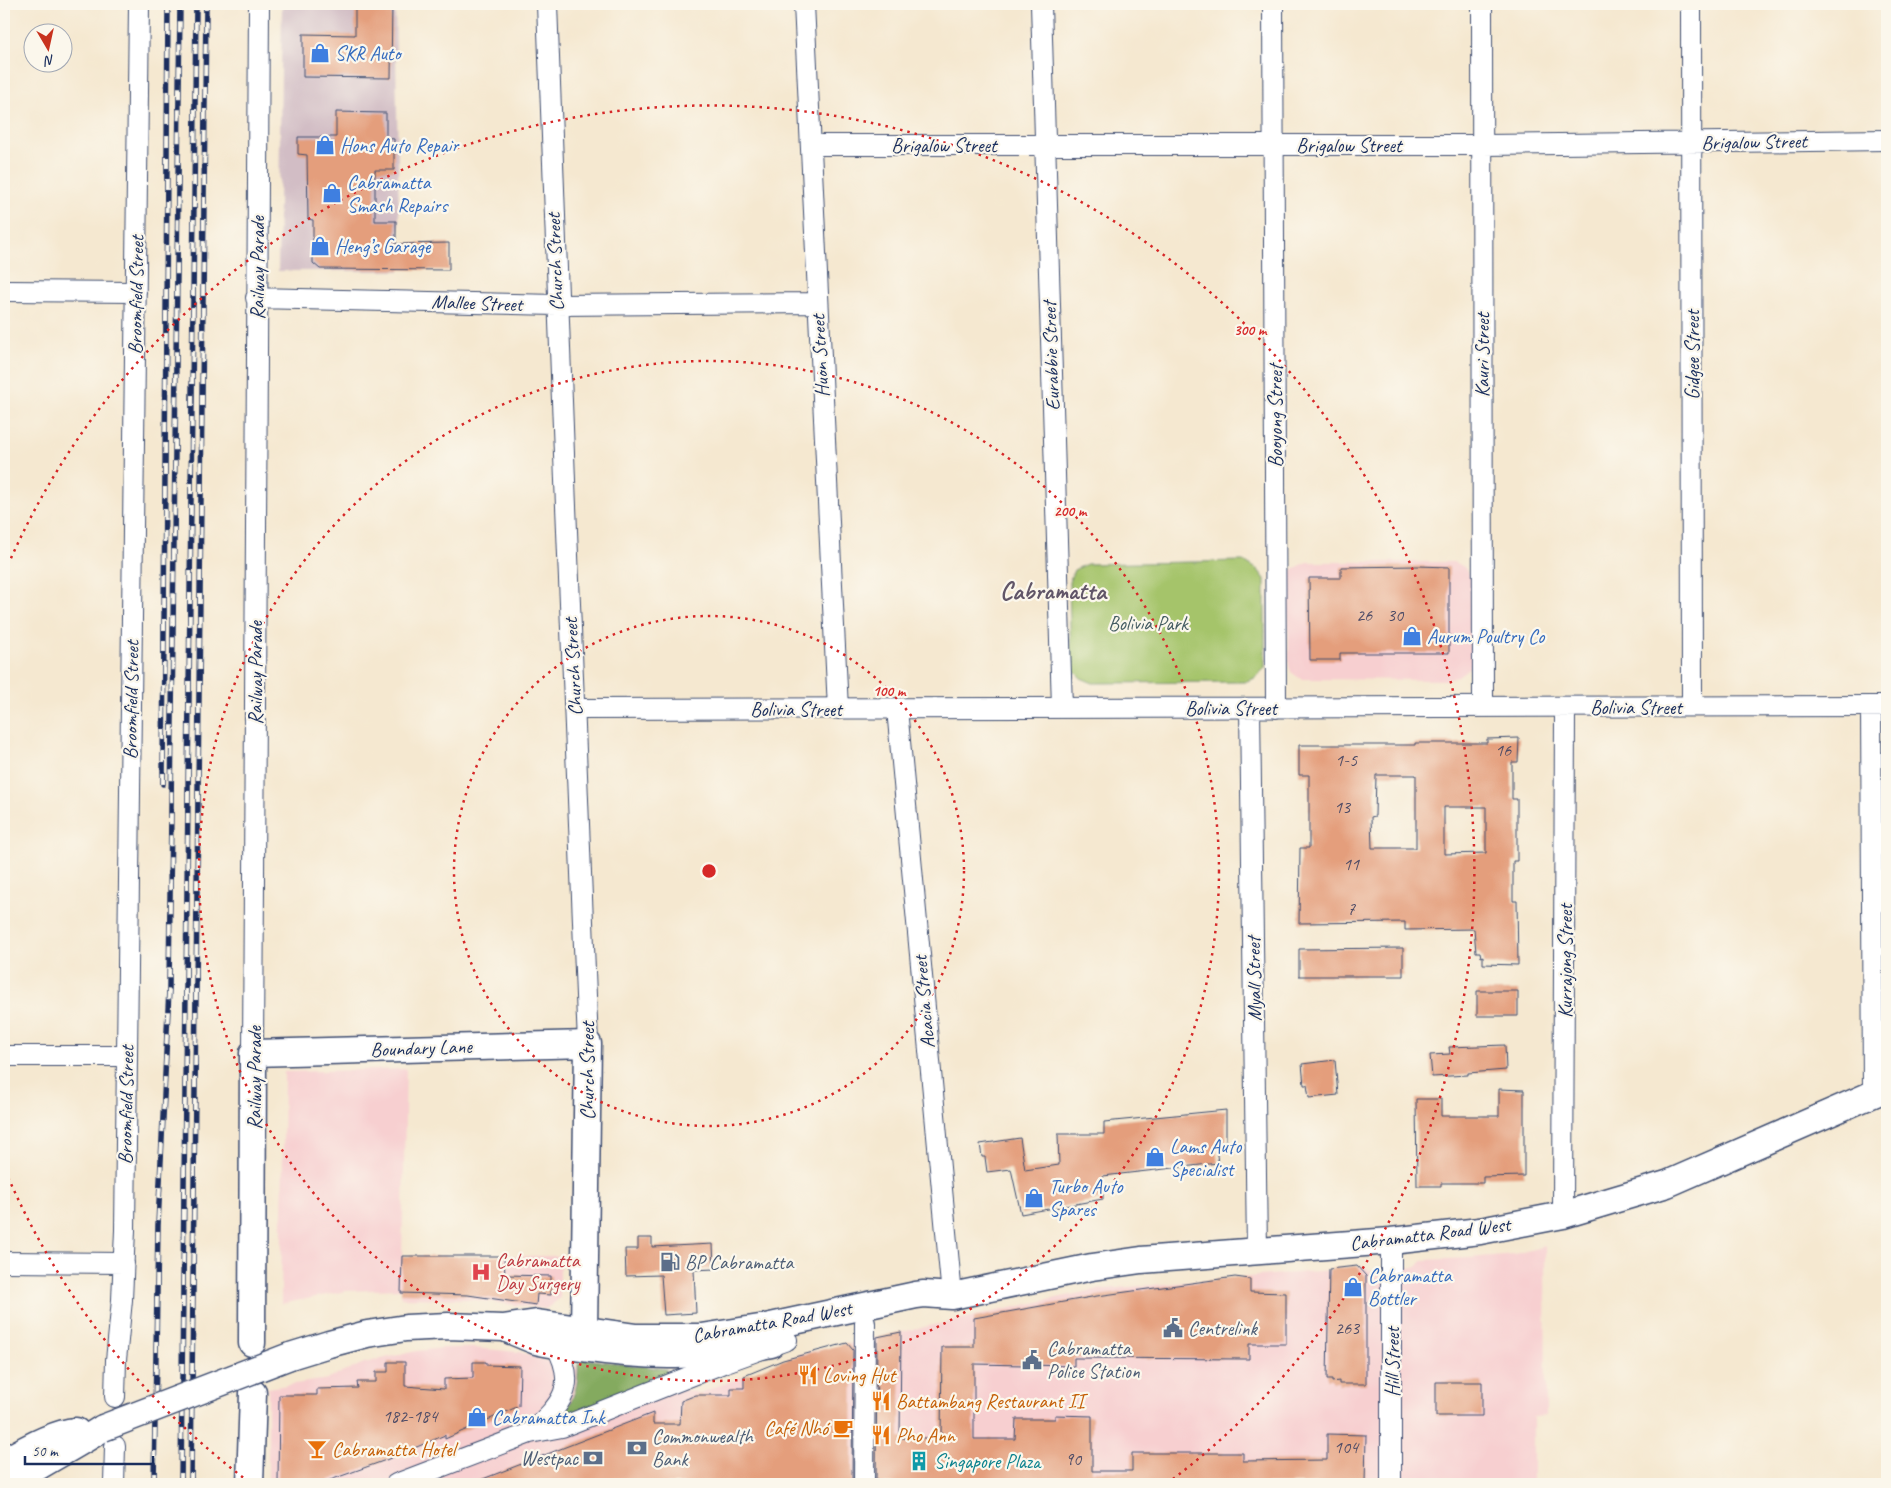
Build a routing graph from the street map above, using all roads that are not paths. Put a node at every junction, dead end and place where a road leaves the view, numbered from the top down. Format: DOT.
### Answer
graph roads {
  1 [pos="139,4"];
  2 [pos="259,4"];
  3 [pos="547,4"];
  4 [pos="804,4"];
  5 [pos="1041,4"];
  6 [pos="1273,4"];
  7 [pos="1482,4"];
  8 [pos="1691,4"];
  9 [pos="1887,140"];
  10 [pos="1692,143"];
  11 [pos="812,145"];
  12 [pos="1045,145"];
  13 [pos="1274,145"];
  14 [pos="1482,145"];
  15 [pos="4,290"];
  16 [pos="136,292"];
  17 [pos="256,298"];
  18 [pos="817,303"];
  19 [pos="556,306"];
  20 [pos="1483,706"];
  21 [pos="1692,706"];
  22 [pos="1879,706"];
  23 [pos="1565,707"];
  24 [pos="1062,708"];
  25 [pos="1250,708"];
  26 [pos="1276,708"];
  27 [pos="575,709"];
  28 [pos="838,709"];
  29 [pos="896,709"];
  30 [pos="588,1044"];
  31 [pos="253,1053"];
  32 [pos="4,1056"];
  33 [pos="127,1056"];
  34 [pos="1880,1091"];
  35 [pos="1563,1215"];
  36 [pos="1391,1241"];
  37 [pos="1257,1251"];
  38 [pos="4,1262"];
  39 [pos="124,1262"];
  40 [pos="952,1296"];
  41 [pos="866,1323"];
  42 [pos="503,1328"];
  43 [pos="584,1330"];
  44 [pos="787,1340"];
  45 [pos="252,1343"];
  46 [pos="555,1344"];
  47 [pos="253,1393"];
  48 [pos="115,1396"];
  49 [pos="530,1433"];
  50 [pos="109,1437"];
  51 [pos="70,1440"];
  52 [pos="4,1462"];
  53 [pos="10,1484"];
  54 [pos="114,1484"];
  55 [pos="250,1484"];
  56 [pos="396,1484"];
  57 [pos="864,1484"];
  58 [pos="1391,1484"];
  1 -- 16 [label="street, Broomfield Street"];
  2 -- 17 [label="street, Railway Parade"];
  3 -- 19 [label="street, Church Street"];
  4 -- 11 [label="street, Huon Street"];
  5 -- 12 [label="street, Eurabbie Street"];
  6 -- 13 [label="street, Booyong Street"];
  7 -- 14 [label="street, Kauri Street"];
  8 -- 10 [label="street, Gidgee Street"];
  9 -- 10 [label="street, Brigalow Street"];
  10 -- 14 [label="street, Brigalow Street"];
  10 -- 21 [label="street, Gidgee Street"];
  11 -- 12 [label="street, Brigalow Street"];
  11 -- 18 [label="street, Huon Street"];
  12 -- 13 [label="street, Brigalow Street"];
  12 -- 24 [label="street, Eurabbie Street"];
  13 -- 14 [label="street, Brigalow Street"];
  13 -- 26 [label="street, Booyong Street"];
  14 -- 20 [label="street, Kauri Street"];
  15 -- 16 [label="street"];
  16 -- 33 [label="street, Broomfield Street"];
  17 -- 19 [label="street, Mallee Street"];
  17 -- 31 [label="street, Railway Parade"];
  18 -- 19 [label="street, Mallee Street"];
  18 -- 28 [label="street, Huon Street"];
  19 -- 27 [label="street, Church Street"];
  20 -- 23 [label="street, Bolivia Street"];
  20 -- 26 [label="street, Bolivia Street"];
  21 -- 22 [label="street, Bolivia Street"];
  21 -- 23 [label="street, Bolivia Street"];
  22 -- 34 [label="street"];
  23 -- 35 [label="street, Kurrajong Street"];
  24 -- 25 [label="street, Bolivia Street"];
  24 -- 29 [label="street, Bolivia Street"];
  25 -- 26 [label="street, Bolivia Street"];
  25 -- 37 [label="street, Myall Street"];
  27 -- 28 [label="street, Bolivia Street"];
  27 -- 30 [label="street, Church Street"];
  28 -- 29 [label="street, Bolivia Street"];
  29 -- 40 [label="street, Acacia Street"];
  30 -- 31 [label="main road, Boundary Lane"];
  30 -- 43 [label="main road, Church Street"];
  31 -- 45 [label="main road, Railway Parade"];
  32 -- 33 [label="street"];
  33 -- 39 [label="street, Broomfield Street"];
  34 -- 35 [label="main road, Cabramatta Road West"];
  35 -- 36 [label="main road, Cabramatta Road West"];
  36 -- 37 [label="main road, Cabramatta Road West"];
  36 -- 58 [label="street, Hill Street"];
  37 -- 40 [label="main road, Cabramatta Road West"];
  38 -- 39 [label="street"];
  39 -- 48 [label="street, Broomfield Street"];
  40 -- 41 [label="main road, Cabramatta Road West"];
  40 -- 43 [label="main road, Cabramatta Road West"];
  41 -- 44 [label="main road, Cabramatta Road West"];
  41 -- 57 [label="street"];
  42 -- 43 [label="main road, Cabramatta Road West"];
  42 -- 46 [label="main road, Cabramatta Road West"];
  42 -- 50 [label="main road, Cabramatta Road West, bridge"];
  44 -- 46 [label="main road, Cabramatta Road West"];
  44 -- 49 [label="street, Cabramatta Road West"];
  46 -- 49 [label="street, Cabramatta Road West"];
  47 -- 55 [label="main road"];
  49 -- 56 [label="street, Cabramatta Road West"];
  50 -- 51 [label="main road, Cabramatta Road West"];
  50 -- 54 [label="street"];
  51 -- 52 [label="main road"];
  51 -- 53 [label="main road"];
}
